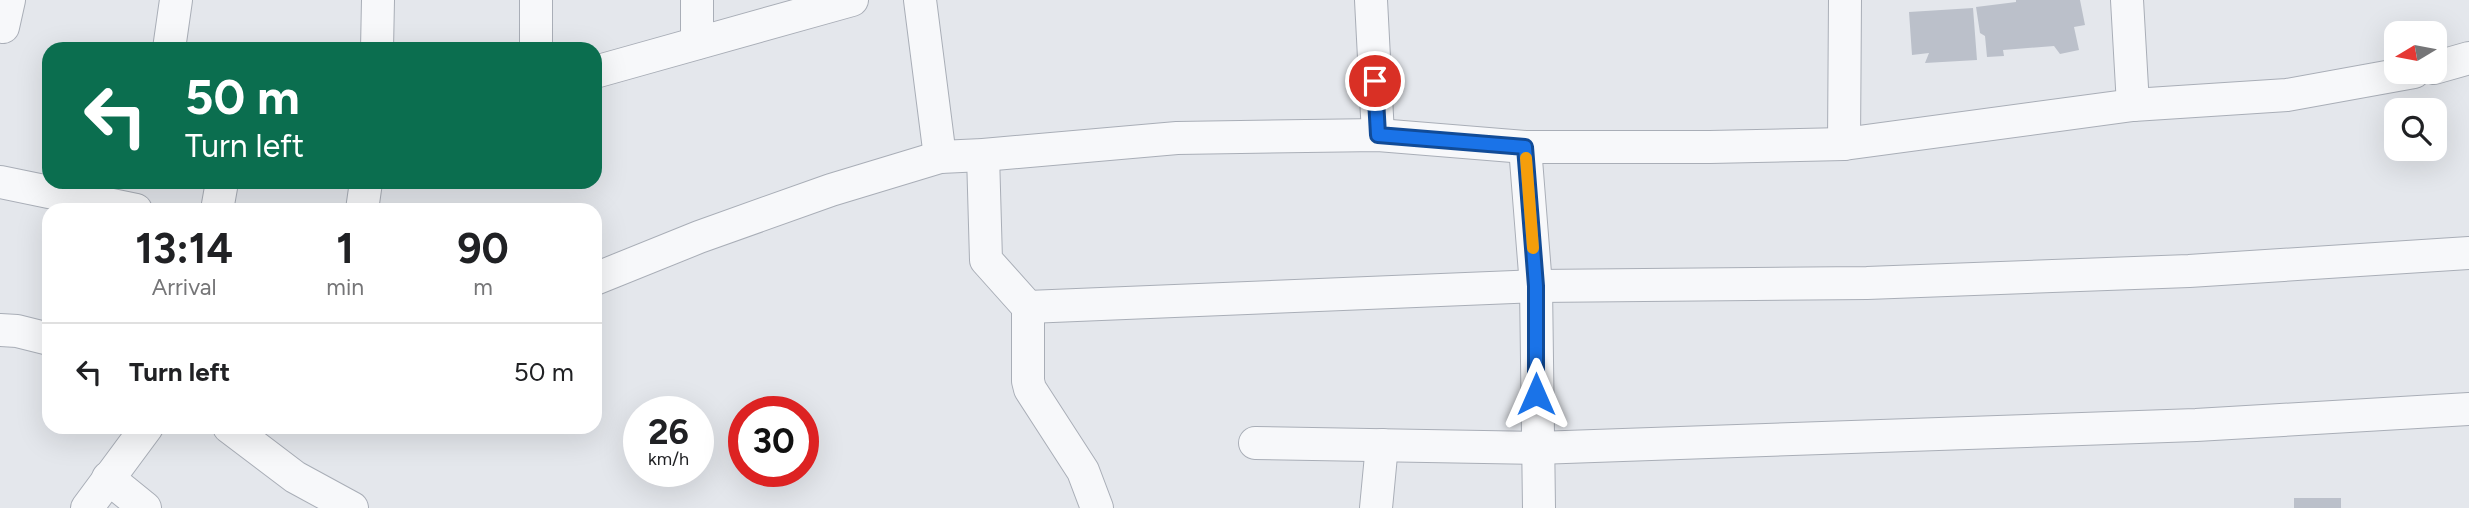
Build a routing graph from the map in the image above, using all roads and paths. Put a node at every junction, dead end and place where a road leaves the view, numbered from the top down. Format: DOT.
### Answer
graph roads {
  1 [pos="176,0"];
  2 [pos="377,0"];
  3 [pos="536,0"];
  4 [pos="698,0"];
  5 [pos="852,0"];
  6 [pos="920,0"];
  7 [pos="1371,0"];
  8 [pos="1844,0"];
  9 [pos="2127,0"];
  10 [pos="170,42"];
  11 [pos="377,42"];
  12 [pos="536,42"];
  13 [pos="697,43"];
  14 [pos="2469,58"];
  15 [pos="2447,64"];
  16 [pos="602,70"];
  17 [pos="2384,77"];
  18 [pos="2133,105"];
  19 [pos="1378,135"];
  20 [pos="1844,145"];
  21 [pos="1525,147"];
  22 [pos="983,155"];
  23 [pos="940,157"];
  24 [pos="0,183"];
  25 [pos="42,186"];
  26 [pos="63,189"];
  27 [pos="112,203"];
  28 [pos="2469,253"];
  29 [pos="602,276"];
  30 [pos="1536,286"];
  31 [pos="1028,307"];
  32 [pos="0,330"];
  33 [pos="42,337"];
  34 [pos="2469,409"];
  35 [pos="142,434"];
  36 [pos="238,434"];
  37 [pos="1255,443"];
  38 [pos="1382,444"];
  39 [pos="1537,448"];
  40 [pos="108,478"];
  41 [pos="345,507"];
  42 [pos="87,508"];
  43 [pos="145,508"];
  44 [pos="1097,508"];
  45 [pos="1376,508"];
  46 [pos="1539,508"];
  1 -- 10 [label="street"];
  2 -- 11 [label="street"];
  3 -- 12 [label="street"];
  4 -- 13 [label="street"];
  5 -- 13 [label="street"];
  6 -- 23 [label="street"];
  7 -- 19 [label="street"];
  8 -- 20 [label="street"];
  9 -- 18 [label="street"];
  13 -- 16 [label="street"];
  14 -- 15 [label="street"];
  17 -- 18 [label="street"];
  18 -- 20 [label="street"];
  19 -- 21 [label="street"];
  19 -- 22 [label="street"];
  20 -- 21 [label="street"];
  21 -- 30 [label="street"];
  22 -- 23 [label="street"];
  22 -- 31 [label="street"];
  23 -- 29 [label="street"];
  24 -- 25 [label="street"];
  26 -- 27 [label="street"];
  28 -- 30 [label="street"];
  30 -- 31 [label="street"];
  30 -- 39 [label="street"];
  31 -- 44 [label="street"];
  32 -- 33 [label="street"];
  34 -- 39 [label="street"];
  35 -- 40 [label="street"];
  36 -- 41 [label="street"];
  37 -- 38 [label="street"];
  38 -- 39 [label="street"];
  38 -- 45 [label="street"];
  39 -- 46 [label="street"];
  40 -- 42 [label="street"];
  40 -- 43 [label="street"];
}
